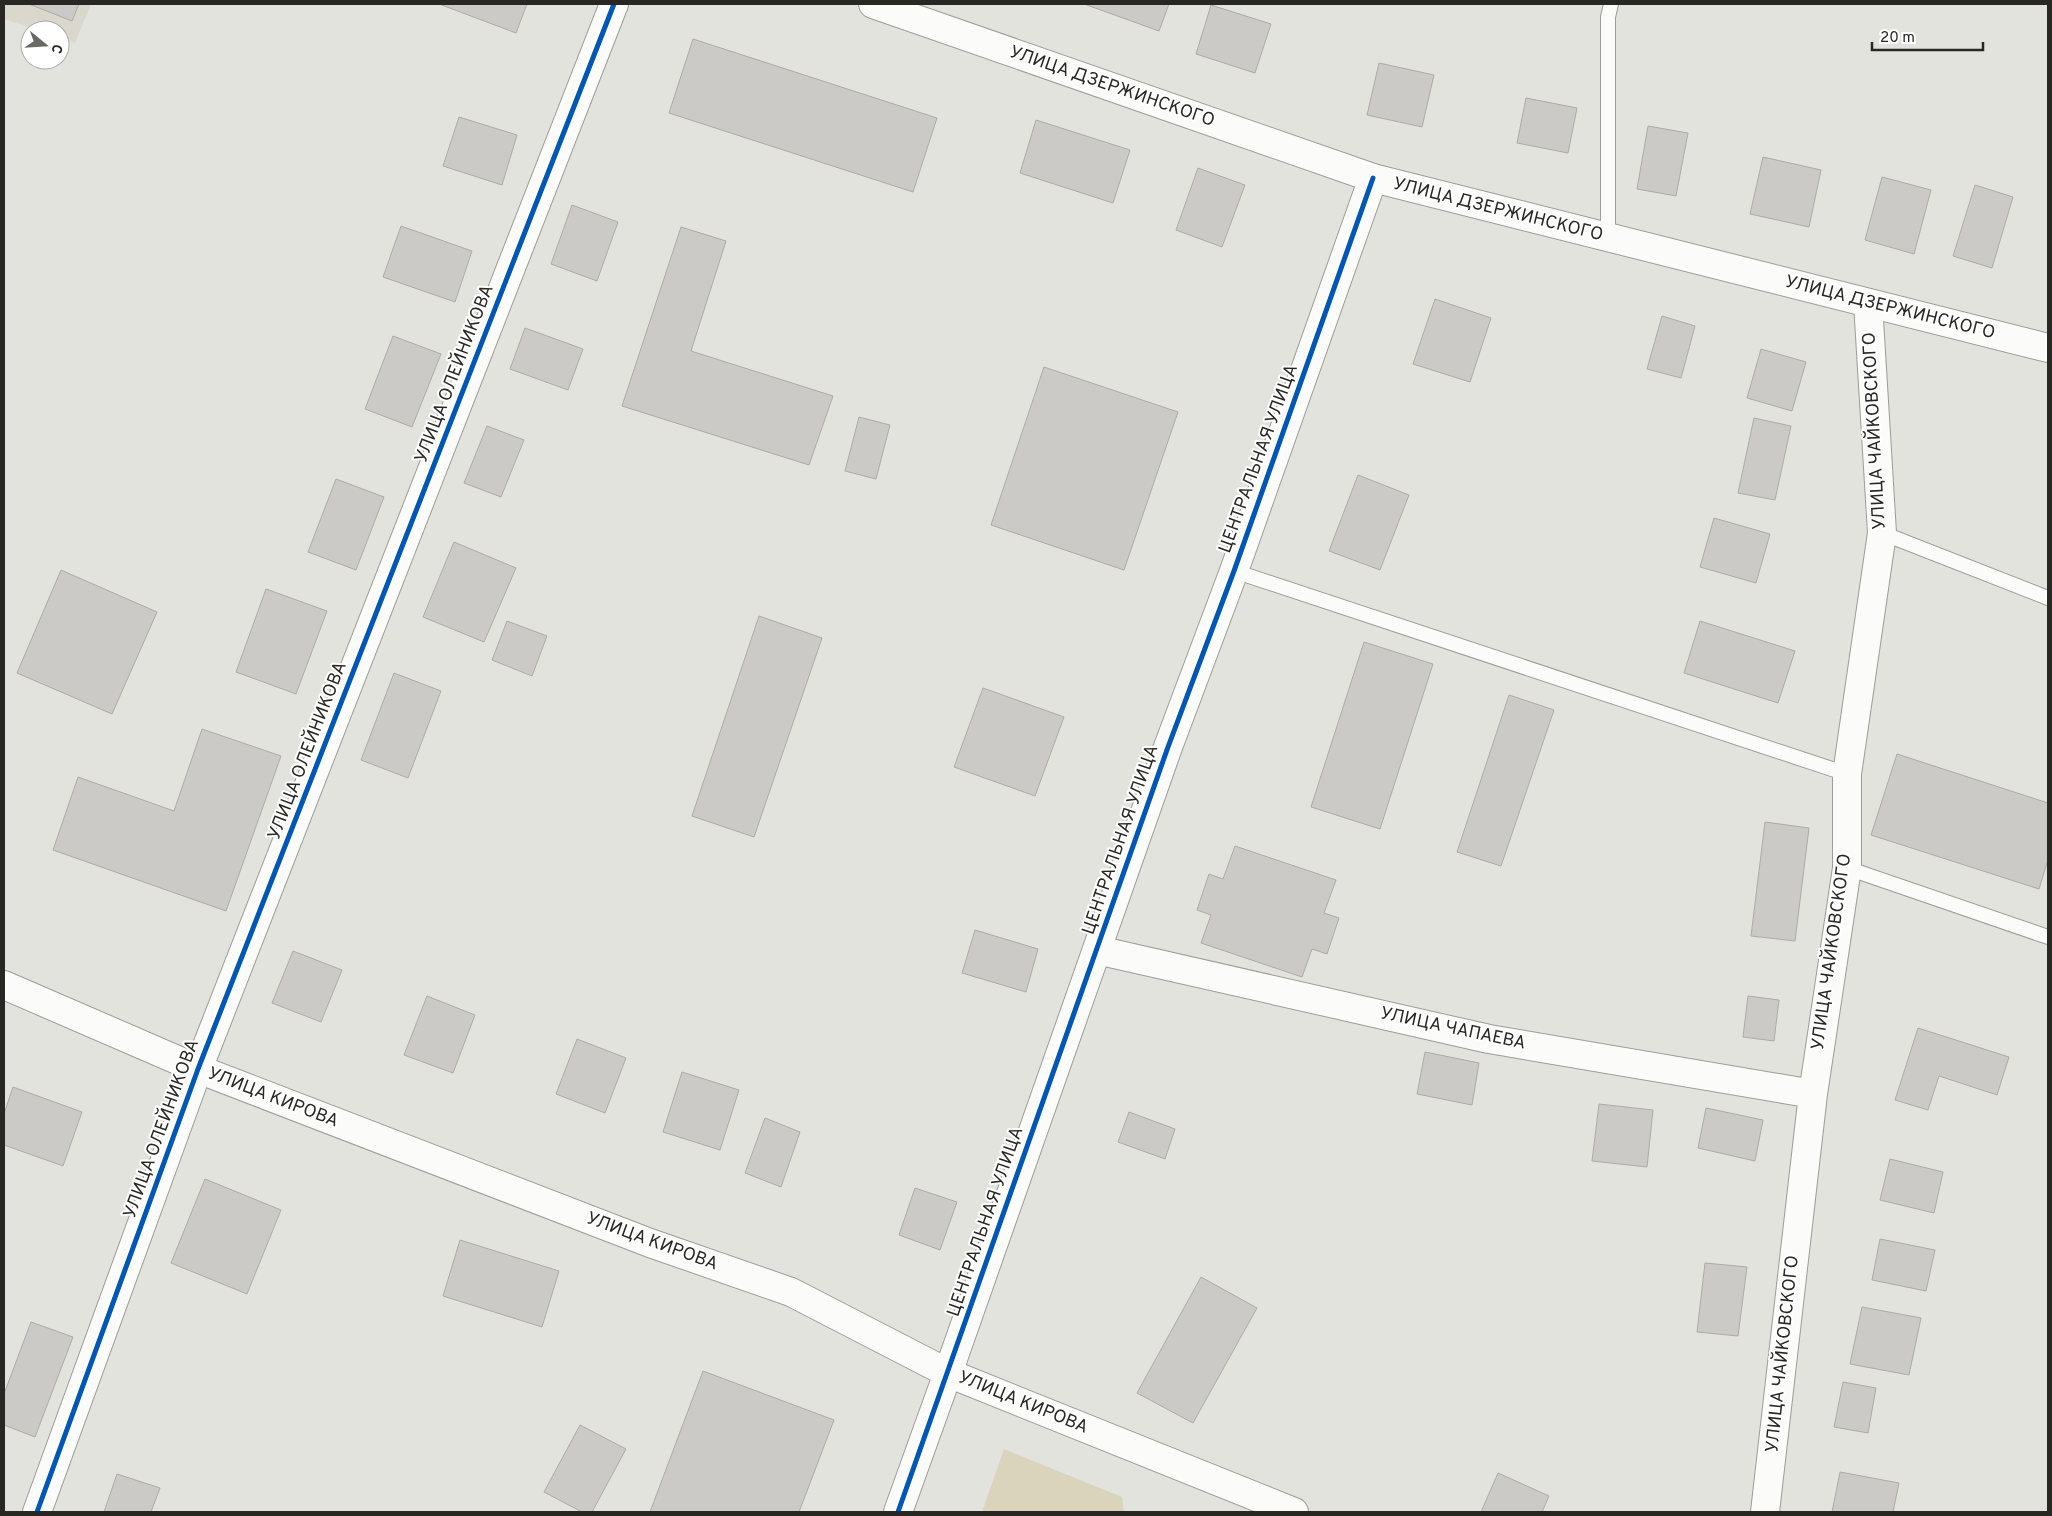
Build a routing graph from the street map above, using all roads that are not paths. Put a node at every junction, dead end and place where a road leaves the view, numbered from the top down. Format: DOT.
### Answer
graph roads {
  1 [pos="614,4"];
  2 [pos="873,4"];
  3 [pos="1608,8"];
  4 [pos="1373,178"];
  5 [pos="1608,238"];
  6 [pos="1868,303"];
  7 [pos="2048,348"];
  8 [pos="1882,532"];
  9 [pos="1234,571"];
  10 [pos="2048,598"];
  11 [pos="1846,774"];
  12 [pos="1847,868"];
  13 [pos="2048,937"];
  14 [pos="1097,950"];
  15 [pos="4,985"];
  16 [pos="198,1069"];
  17 [pos="1813,1094"];
  18 [pos="948,1373"];
  19 [pos="37,1512"];
  20 [pos="898,1512"];
  21 [pos="1294,1512"];
  22 [pos="1765,1512"];
  1 -- 16 [label="street, УЛИЦА ОЛЕЙНИКОВА"];
  2 -- 4 [label="street, УЛИЦА ДЗЕРЖИНСКОГО"];
  3 -- 5 [label="lane"];
  4 -- 5 [label="street, УЛИЦА ДЗЕРЖИНСКОГО"];
  4 -- 9 [label="street, ЦЕНТРАЛЬНАЯ УЛИЦА"];
  5 -- 6 [label="street, УЛИЦА ДЗЕРЖИНСКОГО"];
  6 -- 7 [label="street, УЛИЦА ДЗЕРЖИНСКОГО"];
  6 -- 8 [label="street, УЛИЦА ЧАЙКОВСКОГО"];
  8 -- 10 [label="lane"];
  8 -- 11 [label="street, УЛИЦА ЧАЙКОВСКОГО"];
  9 -- 11 [label="lane"];
  9 -- 14 [label="street, ЦЕНТРАЛЬНАЯ УЛИЦА"];
  11 -- 12 [label="street, УЛИЦА ЧАЙКОВСКОГО"];
  12 -- 13 [label="lane"];
  12 -- 17 [label="street, УЛИЦА ЧАЙКОВСКОГО"];
  14 -- 17 [label="street, УЛИЦА ЧАПАЕВА"];
  14 -- 18 [label="street, ЦЕНТРАЛЬНАЯ УЛИЦА"];
  15 -- 16 [label="street, УЛИЦА КИРОВА"];
  16 -- 18 [label="street, УЛИЦА КИРОВА"];
  16 -- 19 [label="street, УЛИЦА ОЛЕЙНИКОВА"];
  17 -- 22 [label="street, УЛИЦА ЧАЙКОВСКОГО"];
  18 -- 20 [label="street, ЦЕНТРАЛЬНАЯ УЛИЦА"];
  18 -- 21 [label="street, УЛИЦА КИРОВА"];
}
